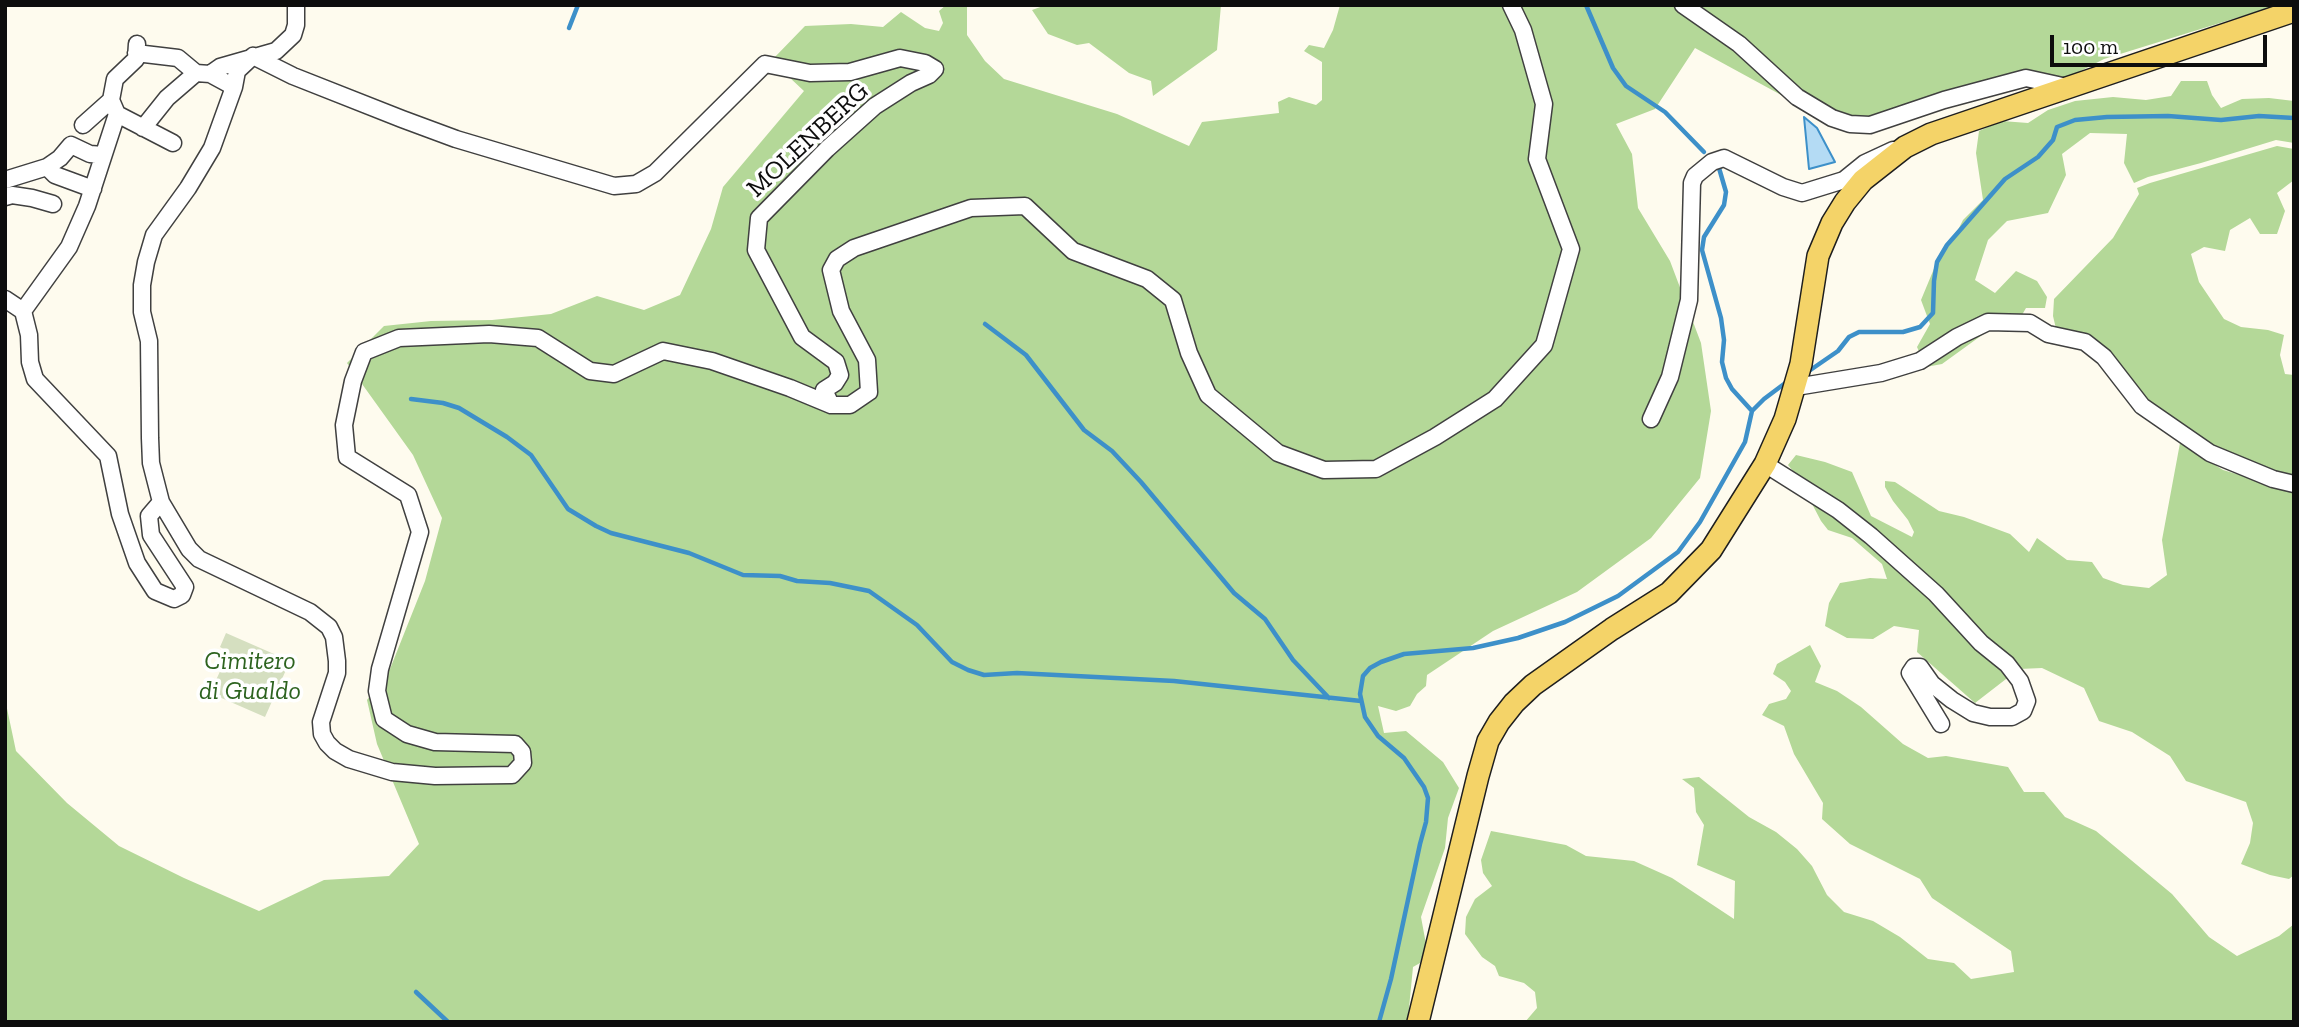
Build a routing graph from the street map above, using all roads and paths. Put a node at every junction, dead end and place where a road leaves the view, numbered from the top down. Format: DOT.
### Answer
graph roads {
  1 [pos="296,5"];
  2 [pos="1511,5"];
  3 [pos="1683,5"];
  4 [pos="2294,11"];
  5 [pos="254,56"];
  6 [pos="203,73"];
  7 [pos="234,87"];
  8 [pos="2069,88"];
  9 [pos="114,107"];
  10 [pos="83,125"];
  11 [pos="144,128"];
  12 [pos="173,143"];
  13 [pos="1905,147"];
  14 [pos="103,155"];
  15 [pos="47,167"];
  16 [pos="5,180"];
  17 [pos="93,189"];
  18 [pos="5,197"];
  19 [pos="53,204"];
  20 [pos="5,299"];
  21 [pos="23,311"];
  22 [pos="1798,377"];
  23 [pos="831,405"];
  24 [pos="1651,419"];
  25 [pos="1765,464"];
  26 [pos="2294,484"];
  27 [pos="161,502"];
  28 [pos="1941,724"];
  29 [pos="1418,1022"];
  1 -- 5 [label="street"];
  2 -- 23 [label="street"];
  3 -- 8 [label="street"];
  4 -- 8 [label="main road"];
  5 -- 6 [label="street"];
  5 -- 7 [label="street"];
  5 -- 23 [label="street, MOLENBERG"];
  6 -- 7 [label="street"];
  6 -- 9 [label="street"];
  6 -- 11 [label="street"];
  7 -- 27 [label="street"];
  8 -- 13 [label="main road"];
  9 -- 10 [label="street"];
  9 -- 11 [label="street"];
  9 -- 14 [label="street"];
  11 -- 12 [label="street"];
  13 -- 22 [label="main road"];
  13 -- 24 [label="street"];
  14 -- 15 [label="street"];
  14 -- 17 [label="street"];
  15 -- 16 [label="street"];
  15 -- 17 [label="street"];
  17 -- 21 [label="street"];
  18 -- 19 [label="street"];
  20 -- 21 [label="street"];
  21 -- 27 [label="street"];
  22 -- 25 [label="main road"];
  22 -- 26 [label="street"];
  23 -- 27 [label="street"];
  25 -- 28 [label="street"];
  25 -- 29 [label="main road"];
}
